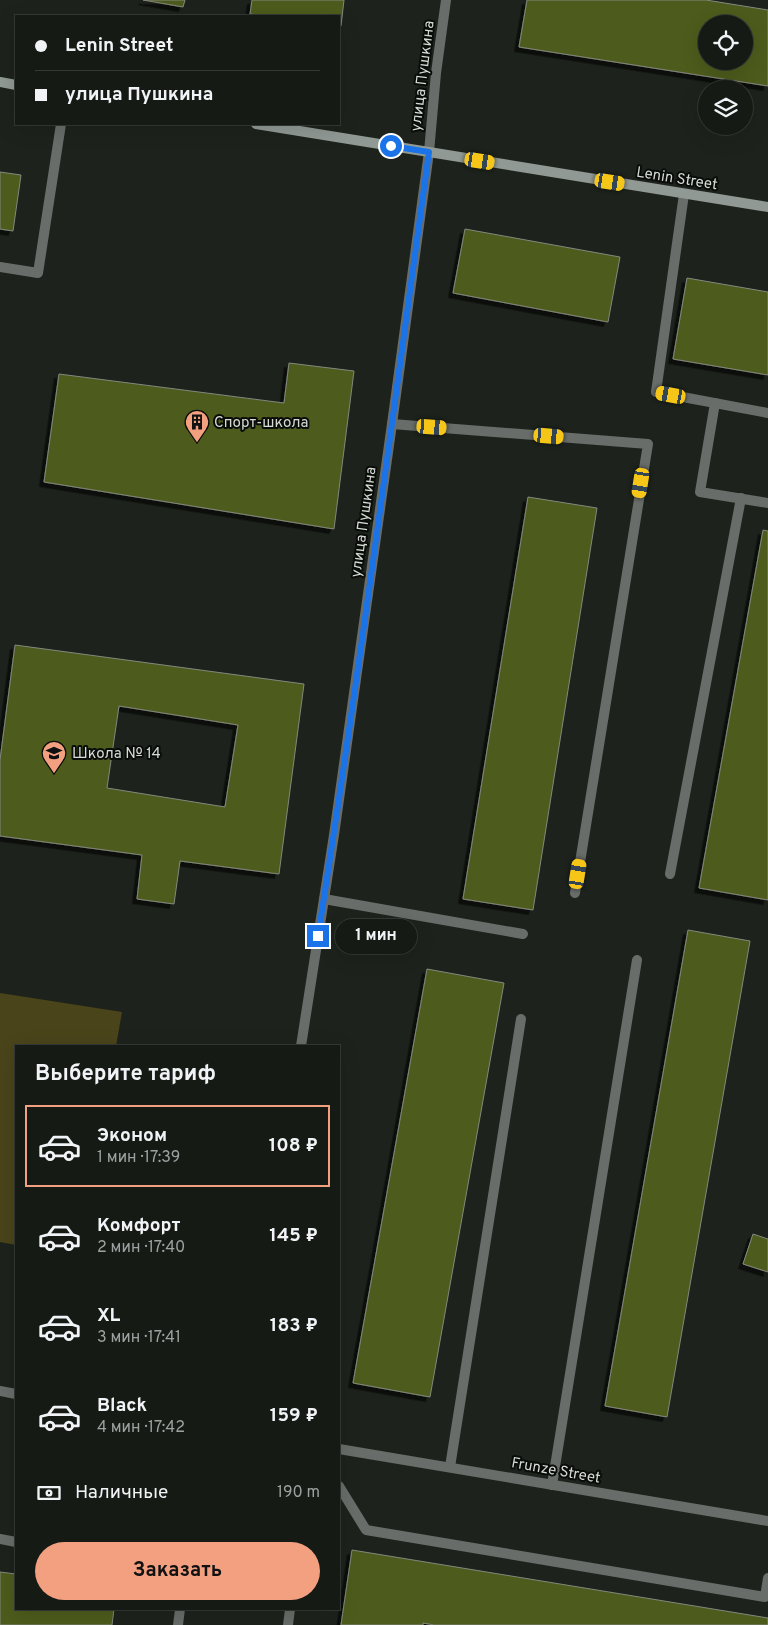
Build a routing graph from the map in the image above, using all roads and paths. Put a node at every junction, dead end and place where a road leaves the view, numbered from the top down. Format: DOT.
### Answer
graph roads {
  1 [pos="446,0"];
  2 [pos="0,82"];
  3 [pos="15,85"];
  4 [pos="61,125"];
  5 [pos="262,125"];
  6 [pos="429,152"];
  7 [pos="684,194"];
  8 [pos="768,207"];
  9 [pos="0,267"];
  10 [pos="715,403"];
  11 [pos="768,413"];
  12 [pos="392,424"];
  13 [pos="741,498"];
  14 [pos="768,503"];
  15 [pos="670,874"];
  16 [pos="575,893"];
  17 [pos="324,899"];
  18 [pos="523,934"];
  19 [pos="637,960"];
  20 [pos="521,1019"];
  21 [pos="301,1045"];
  22 [pos="0,1391"];
  23 [pos="15,1394"];
  24 [pos="340,1449"];
  25 [pos="450,1467"];
  26 [pos="552,1485"];
  27 [pos="340,1488"];
  28 [pos="768,1520"];
  29 [pos="0,1539"];
  30 [pos="15,1542"];
  31 [pos="768,1578"];
  32 [pos="180,1610"];
  33 [pos="290,1610"];
  34 [pos="178,1625"];
  35 [pos="288,1625"];
  1 -- 6 [label="street, улица Пушкина"];
  2 -- 3 [label="main road"];
  4 -- 9 [label="street"];
  5 -- 6 [label="main road, Lenin Street"];
  6 -- 7 [label="main road, Lenin Street"];
  6 -- 12 [label="street, улица Пушкина"];
  7 -- 8 [label="main road, Lenin Street"];
  7 -- 10 [label="street"];
  10 -- 11 [label="street"];
  10 -- 13 [label="street"];
  12 -- 16 [label="street"];
  12 -- 17 [label="street, улица Пушкина"];
  13 -- 14 [label="street"];
  13 -- 15 [label="street"];
  17 -- 18 [label="street"];
  17 -- 21 [label="street, улица Пушкина"];
  19 -- 26 [label="street"];
  20 -- 25 [label="street"];
  22 -- 23 [label="street"];
  24 -- 25 [label="street, Frunze Street"];
  25 -- 26 [label="street, Frunze Street"];
  26 -- 28 [label="street, Frunze Street"];
  27 -- 31 [label="street"];
  29 -- 30 [label="street"];
  32 -- 34 [label="street"];
  33 -- 35 [label="street"];
}
